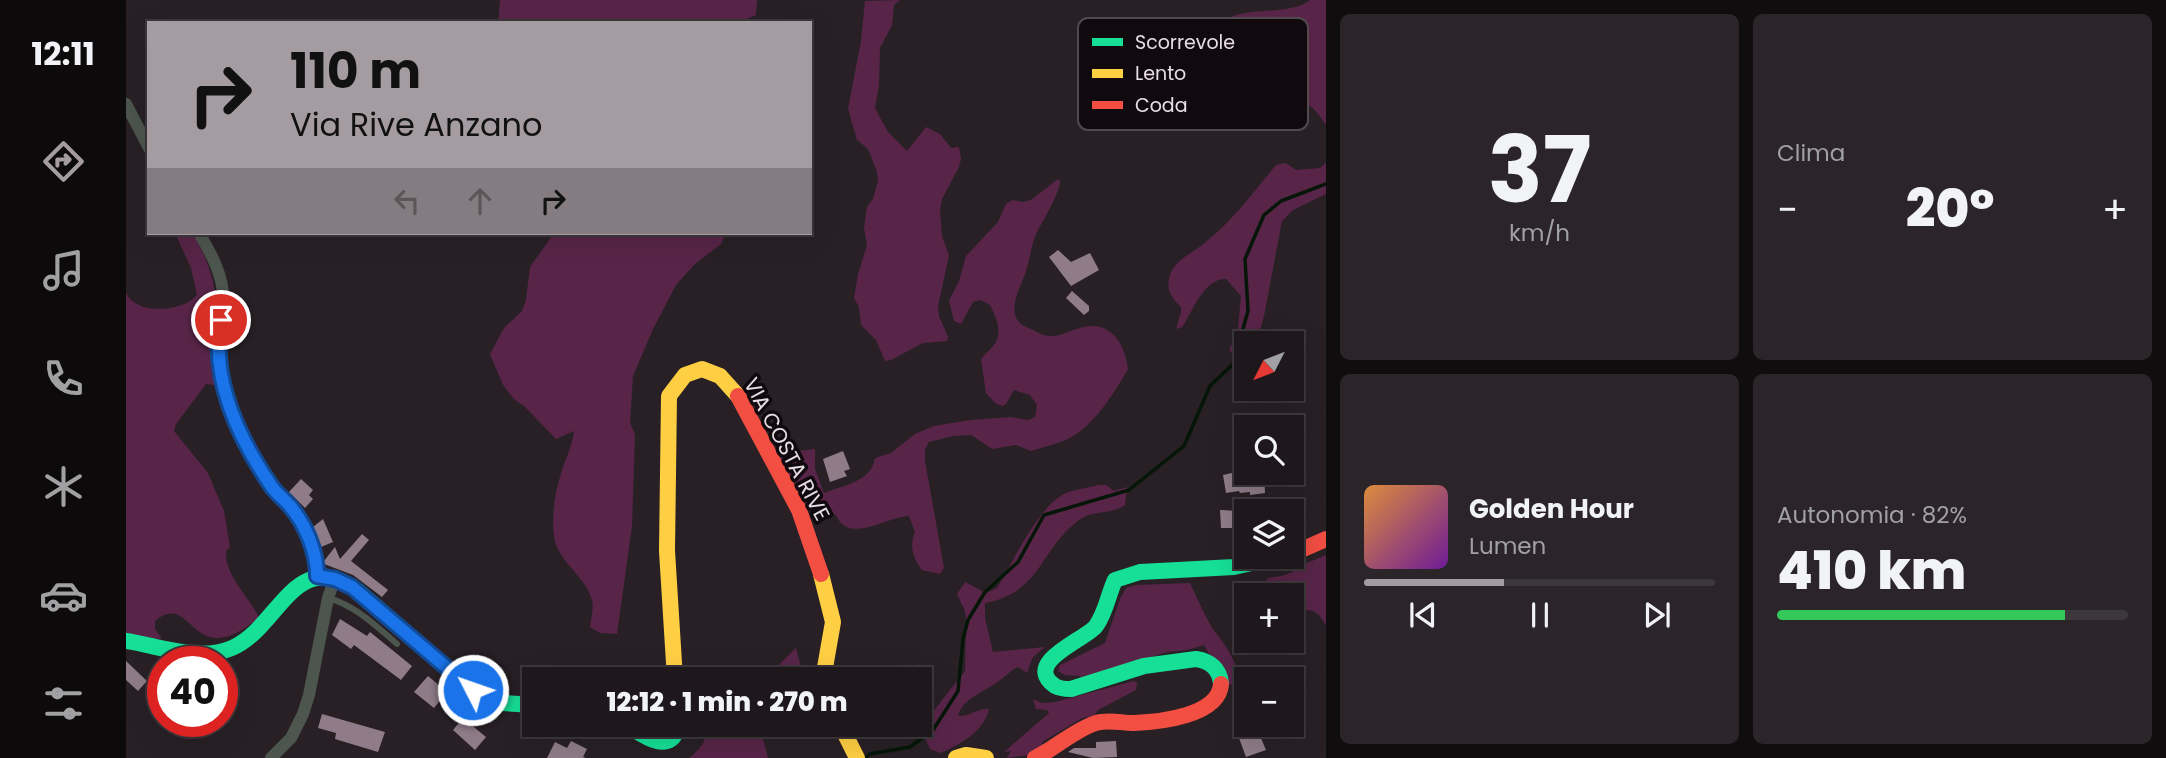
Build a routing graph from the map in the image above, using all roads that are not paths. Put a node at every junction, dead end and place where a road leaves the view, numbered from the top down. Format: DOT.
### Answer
graph roads {
  1 [pos="126,104"];
  2 [pos="147,144"];
  3 [pos="200,235"];
  4 [pos="1326,539"];
  5 [pos="1304,549"];
  6 [pos="1234,567"];
  7 [pos="317,576"];
  8 [pos="335,579"];
  9 [pos="328,598"];
  10 [pos="126,641"];
  11 [pos="397,644"];
  12 [pos="675,667"];
  13 [pos="825,667"];
  14 [pos="522,705"];
  15 [pos="643,737"];
  16 [pos="678,737"];
  17 [pos="847,737"];
  18 [pos="857,757"];
  19 [pos="271,758"];
  20 [pos="956,758"];
  21 [pos="986,758"];
  22 [pos="1035,758"];
  1 -- 2 [label="street"];
  3 -- 7 [label="street"];
  4 -- 5 [label="street"];
  6 -- 22 [label="street"];
  7 -- 8 [label="street"];
  7 -- 10 [label="street"];
  8 -- 9 [label="street"];
  8 -- 14 [label="street"];
  9 -- 11 [label="lane"];
  9 -- 19 [label="street"];
  12 -- 13 [label="street, VIA COSTA RIVE"];
  15 -- 16 [label="street"];
  17 -- 18 [label="street"];
  20 -- 21 [label="street"];
}
